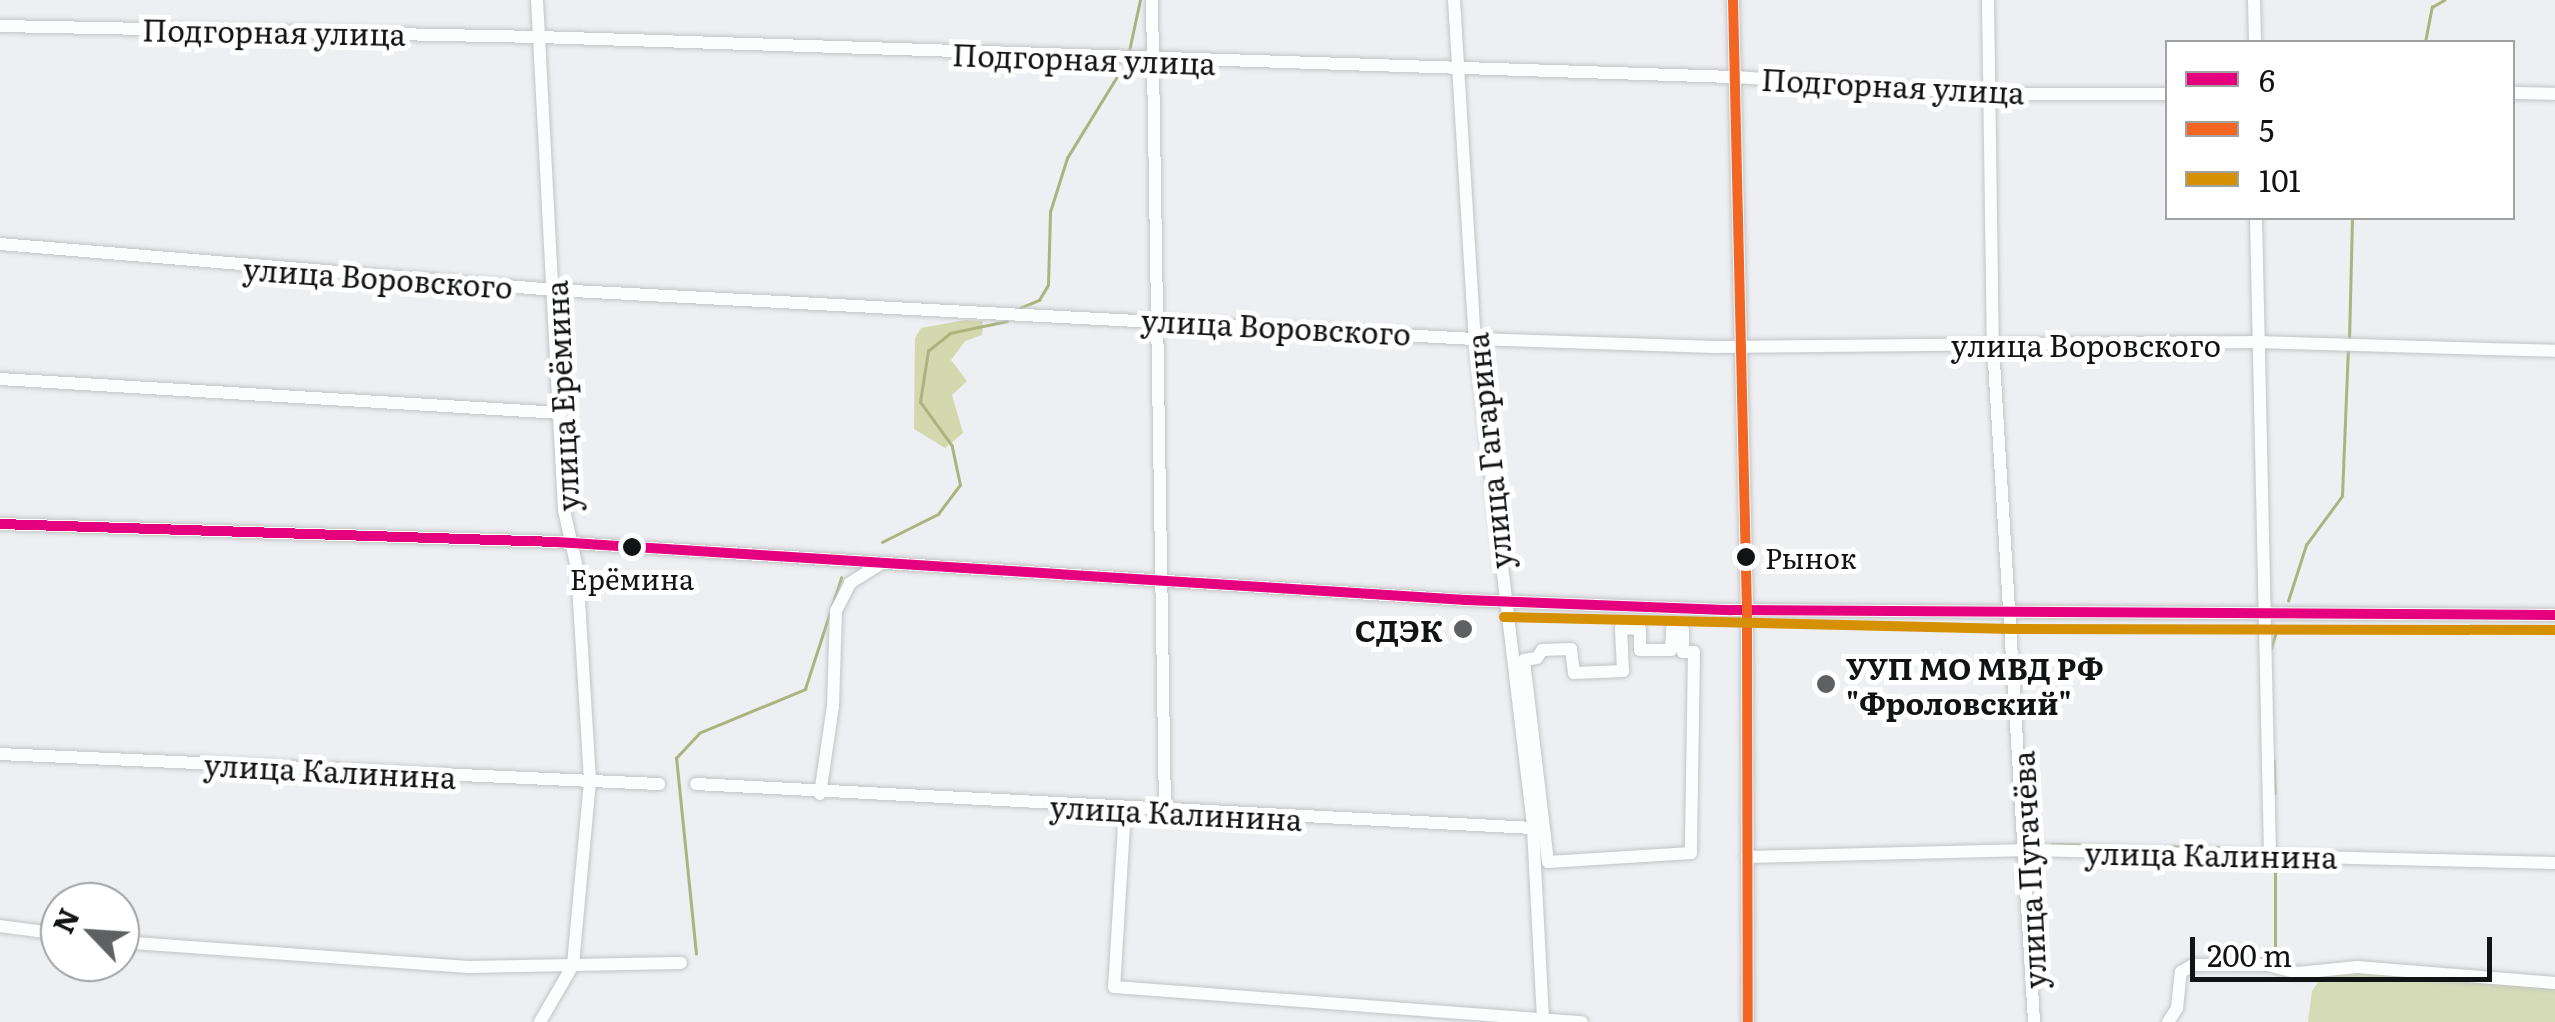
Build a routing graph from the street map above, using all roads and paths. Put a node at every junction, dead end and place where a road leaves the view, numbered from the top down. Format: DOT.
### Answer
graph roads {
  1 [pos="537,0"];
  2 [pos="1152,0"];
  3 [pos="1454,0"];
  4 [pos="1733,0"];
  5 [pos="1988,0"];
  6 [pos="2254,0"];
  7 [pos="0,26"];
  8 [pos="539,36"];
  9 [pos="2255,40"];
  10 [pos="1152,62"];
  11 [pos="1458,72"];
  12 [pos="1736,77"];
  13 [pos="1990,94"];
  14 [pos="2165,94"];
  15 [pos="2515,94"];
  16 [pos="2555,94"];
  17 [pos="2256,220"];
  18 [pos="0,244"];
  19 [pos="555,290"];
  20 [pos="1152,319"];
  21 [pos="1475,339"];
  22 [pos="2256,342"];
  23 [pos="1994,344"];
  24 [pos="1742,346"];
  25 [pos="2555,351"];
  26 [pos="0,379"];
  27 [pos="561,413"];
  28 [pos="0,524"];
  29 [pos="572,542"];
  30 [pos="886,562"];
  31 [pos="1161,580"];
  32 [pos="1504,602"];
  33 [pos="1748,610"];
  34 [pos="2014,614"];
  35 [pos="2264,615"];
  36 [pos="2555,615"];
  37 [pos="1672,630"];
  38 [pos="0,754"];
  39 [pos="590,780"];
  40 [pos="659,784"];
  41 [pos="696,784"];
  42 [pos="820,794"];
  43 [pos="1126,810"];
  44 [pos="1165,812"];
  45 [pos="1533,828"];
  46 [pos="2029,850"];
  47 [pos="2270,854"];
  48 [pos="1747,857"];
  49 [pos="2555,863"];
  50 [pos="0,926"];
  51 [pos="40,931"];
  52 [pos="140,943"];
  53 [pos="681,963"];
  54 [pos="572,965"];
  55 [pos="2555,982"];
  56 [pos="1544,1020"];
  57 [pos="540,1022"];
  58 [pos="1582,1022"];
  59 [pos="1748,1022"];
  60 [pos="2034,1022"];
  61 [pos="2168,1022"];
  1 -- 8 [label="street, улица Ерёмина"];
  2 -- 10 [label="street"];
  3 -- 11 [label="street, улица Гагарина"];
  4 -- 12 [label="street"];
  5 -- 13 [label="street, улица Пугачёва"];
  6 -- 9 [label="street"];
  7 -- 8 [label="street, Подгорная улица"];
  8 -- 10 [label="street, Подгорная улица"];
  8 -- 19 [label="street, улица Ерёмина"];
  10 -- 11 [label="street, Подгорная улица"];
  10 -- 20 [label="street"];
  11 -- 12 [label="street, Подгорная улица"];
  11 -- 21 [label="street, улица Гагарина"];
  12 -- 13 [label="street, Подгорная улица"];
  12 -- 24 [label="street"];
  13 -- 14 [label="street, Подгорная улица"];
  13 -- 23 [label="street, улица Пугачёва"];
  15 -- 16 [label="street"];
  17 -- 22 [label="street"];
  18 -- 19 [label="street, улица Воровского"];
  19 -- 20 [label="street, улица Воровского"];
  19 -- 27 [label="street, улица Ерёмина"];
  20 -- 21 [label="street, улица Воровского"];
  20 -- 31 [label="street"];
  21 -- 24 [label="street, улица Воровского"];
  21 -- 32 [label="street, улица Гагарина"];
  22 -- 23 [label="street, улица Воровского"];
  22 -- 25 [label="street, улица Воровского"];
  22 -- 35 [label="street"];
  23 -- 24 [label="street, улица Воровского"];
  23 -- 34 [label="street, улица Пугачёва"];
  24 -- 33 [label="street"];
  26 -- 27 [label="street"];
  27 -- 29 [label="street, улица Ерёмина"];
  28 -- 29 [label="street"];
  29 -- 30 [label="street"];
  29 -- 39 [label="street, улица Ерёмина"];
  30 -- 31 [label="street"];
  30 -- 42 [label="street"];
  31 -- 32 [label="street"];
  31 -- 44 [label="street"];
  32 -- 33 [label="street"];
  32 -- 45 [label="street, улица Гагарина"];
  33 -- 34 [label="street"];
  33 -- 48 [label="street"];
  34 -- 35 [label="street"];
  34 -- 46 [label="street, улица Пугачёва"];
  35 -- 36 [label="street"];
  35 -- 47 [label="street"];
  37 -- 37 [label="street"];
  38 -- 39 [label="street, улица Калинина"];
  39 -- 40 [label="street, улица Калинина"];
  39 -- 54 [label="street, улица Ерёмина"];
  41 -- 42 [label="street, улица Калинина"];
  42 -- 43 [label="street, улица Калинина"];
  43 -- 44 [label="street, улица Калинина"];
  43 -- 56 [label="street"];
  44 -- 45 [label="street, улица Калинина"];
  45 -- 56 [label="street, улица Гагарина"];
  46 -- 47 [label="street, улица Калинина"];
  46 -- 48 [label="street, улица Калинина"];
  46 -- 60 [label="street, улица Пугачёва"];
  47 -- 49 [label="street, улица Калинина"];
  48 -- 59 [label="street"];
  50 -- 51 [label="street"];
  52 -- 54 [label="street"];
  53 -- 54 [label="street"];
  54 -- 57 [label="street, улица Ерёмина"];
  55 -- 61 [label="street"];
  56 -- 58 [label="street"];
}
